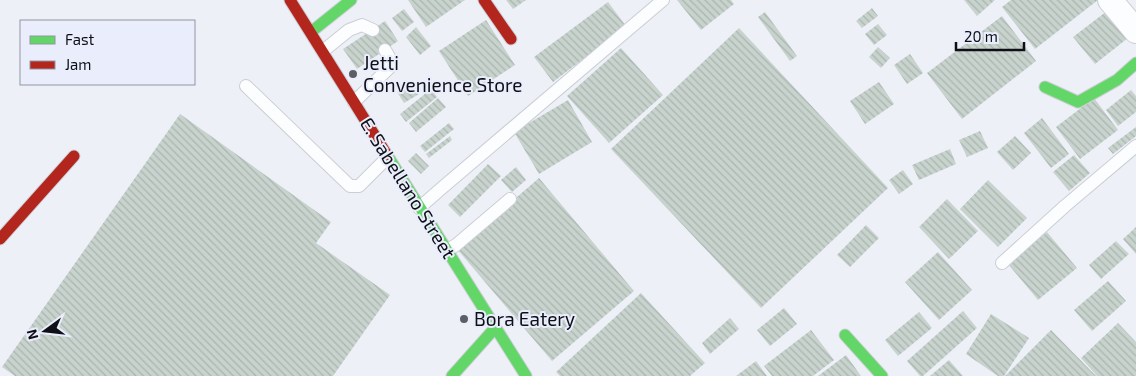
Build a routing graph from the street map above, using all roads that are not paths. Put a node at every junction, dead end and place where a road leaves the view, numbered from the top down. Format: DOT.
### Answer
graph roads {
  1 [pos="290,0"];
  2 [pos="351,0"];
  3 [pos="484,0"];
  4 [pos="663,0"];
  5 [pos="1110,0"];
  6 [pos="373,30"];
  7 [pos="1136,31"];
  8 [pos="311,32"];
  9 [pos="511,39"];
  10 [pos="385,50"];
  11 [pos="323,51"];
  12 [pos="1136,63"];
  13 [pos="246,86"];
  14 [pos="1045,88"];
  15 [pos="354,102"];
  16 [pos="1136,146"];
  17 [pos="74,156"];
  18 [pos="388,157"];
  19 [pos="510,199"];
  20 [pos="420,208"];
  21 [pos="0,239"];
  22 [pos="446,251"];
  23 [pos="1002,263"];
  24 [pos="495,328"];
  25 [pos="845,336"];
  26 [pos="452,376"];
  27 [pos="526,376"];
  28 [pos="882,376"];
  1 -- 8 [label="street, E. Sabellano Street"];
  2 -- 8 [label="street"];
  3 -- 9 [label="street"];
  4 -- 20 [label="lane"];
  5 -- 7 [label="street"];
  6 -- 11 [label="lane"];
  8 -- 11 [label="street, E. Sabellano Street"];
  10 -- 15 [label="lane"];
  11 -- 15 [label="street, E. Sabellano Street"];
  12 -- 14 [label="street"];
  13 -- 18 [label="lane"];
  15 -- 18 [label="street, E. Sabellano Street"];
  16 -- 23 [label="lane"];
  17 -- 21 [label="street"];
  18 -- 20 [label="street, E. Sabellano Street"];
  19 -- 22 [label="lane"];
  20 -- 22 [label="street, E. Sabellano Street"];
  22 -- 24 [label="street, E. Sabellano Street"];
  24 -- 26 [label="street"];
  24 -- 27 [label="street, E. Sabellano Street"];
  25 -- 28 [label="street"];
}
